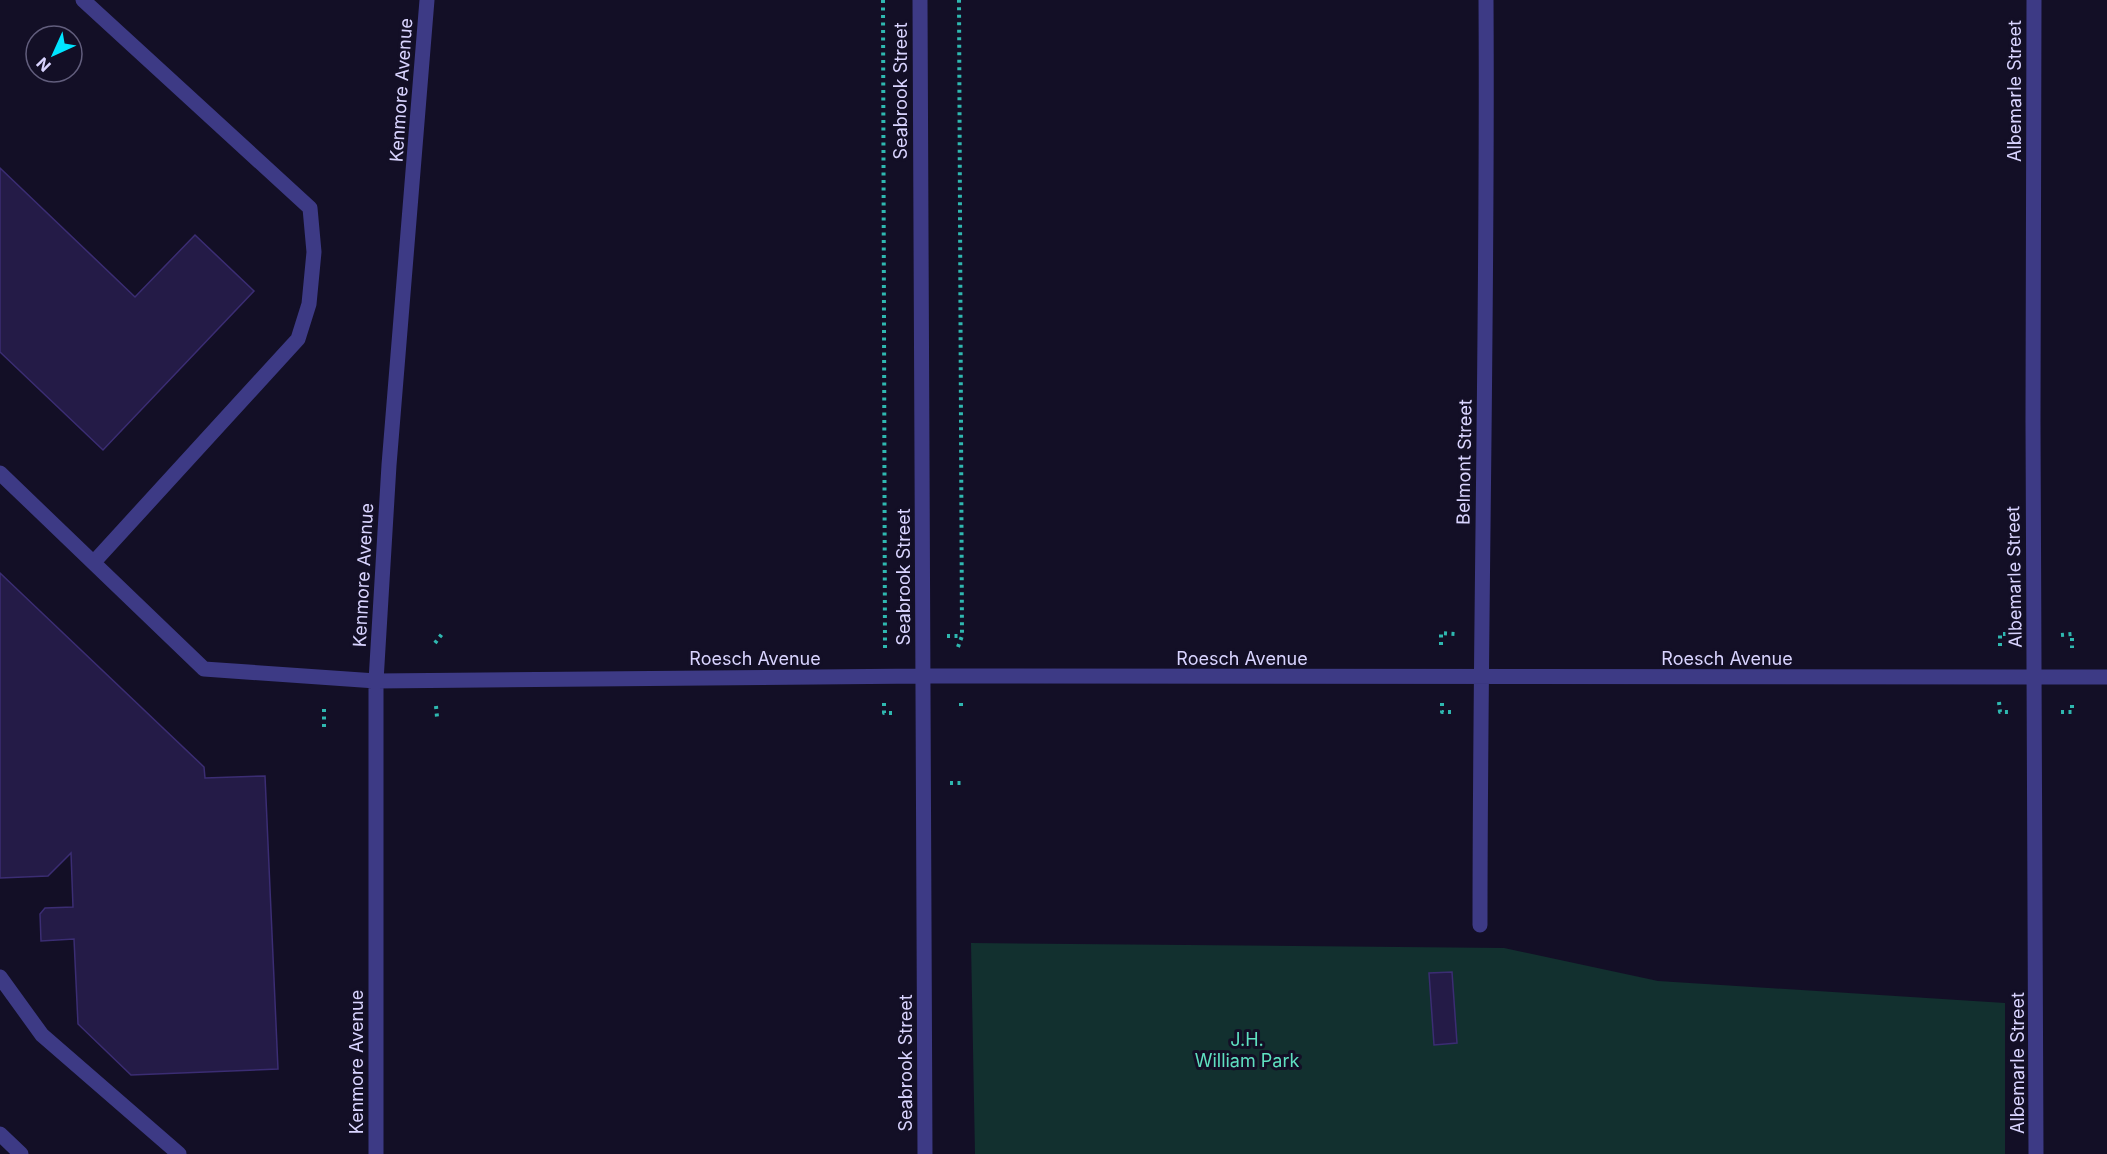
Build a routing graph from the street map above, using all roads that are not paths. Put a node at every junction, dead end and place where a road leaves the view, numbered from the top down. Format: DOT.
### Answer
graph roads {
  1 [pos="83,0"];
  2 [pos="427,0"];
  3 [pos="920,0"];
  4 [pos="1486,0"];
  5 [pos="2034,0"];
  6 [pos="0,473"];
  7 [pos="94,562"];
  8 [pos="923,676"];
  9 [pos="2035,677"];
  10 [pos="2107,677"];
  11 [pos="1480,678"];
  12 [pos="376,681"];
  13 [pos="1480,925"];
  14 [pos="0,977"];
  15 [pos="0,1134"];
  16 [pos="21,1154"];
  17 [pos="179,1154"];
  18 [pos="376,1154"];
  19 [pos="925,1154"];
  20 [pos="2036,1154"];
  1 -- 7 [label="street"];
  2 -- 12 [label="street, Kenmore Avenue"];
  3 -- 8 [label="street, Seabrook Street"];
  4 -- 11 [label="street, Belmont Street"];
  5 -- 9 [label="street, Albemarle Street"];
  6 -- 7 [label="street, Roesch Avenue"];
  7 -- 12 [label="street, Roesch Avenue"];
  8 -- 11 [label="street, Roesch Avenue"];
  8 -- 12 [label="street, Roesch Avenue"];
  8 -- 19 [label="street, Seabrook Street"];
  9 -- 10 [label="street, Roesch Avenue"];
  9 -- 11 [label="street, Roesch Avenue"];
  9 -- 20 [label="street, Albemarle Street"];
  11 -- 13 [label="street, Belmont Street"];
  12 -- 18 [label="street, Kenmore Avenue"];
  14 -- 17 [label="street"];
  15 -- 16 [label="street"];
}
